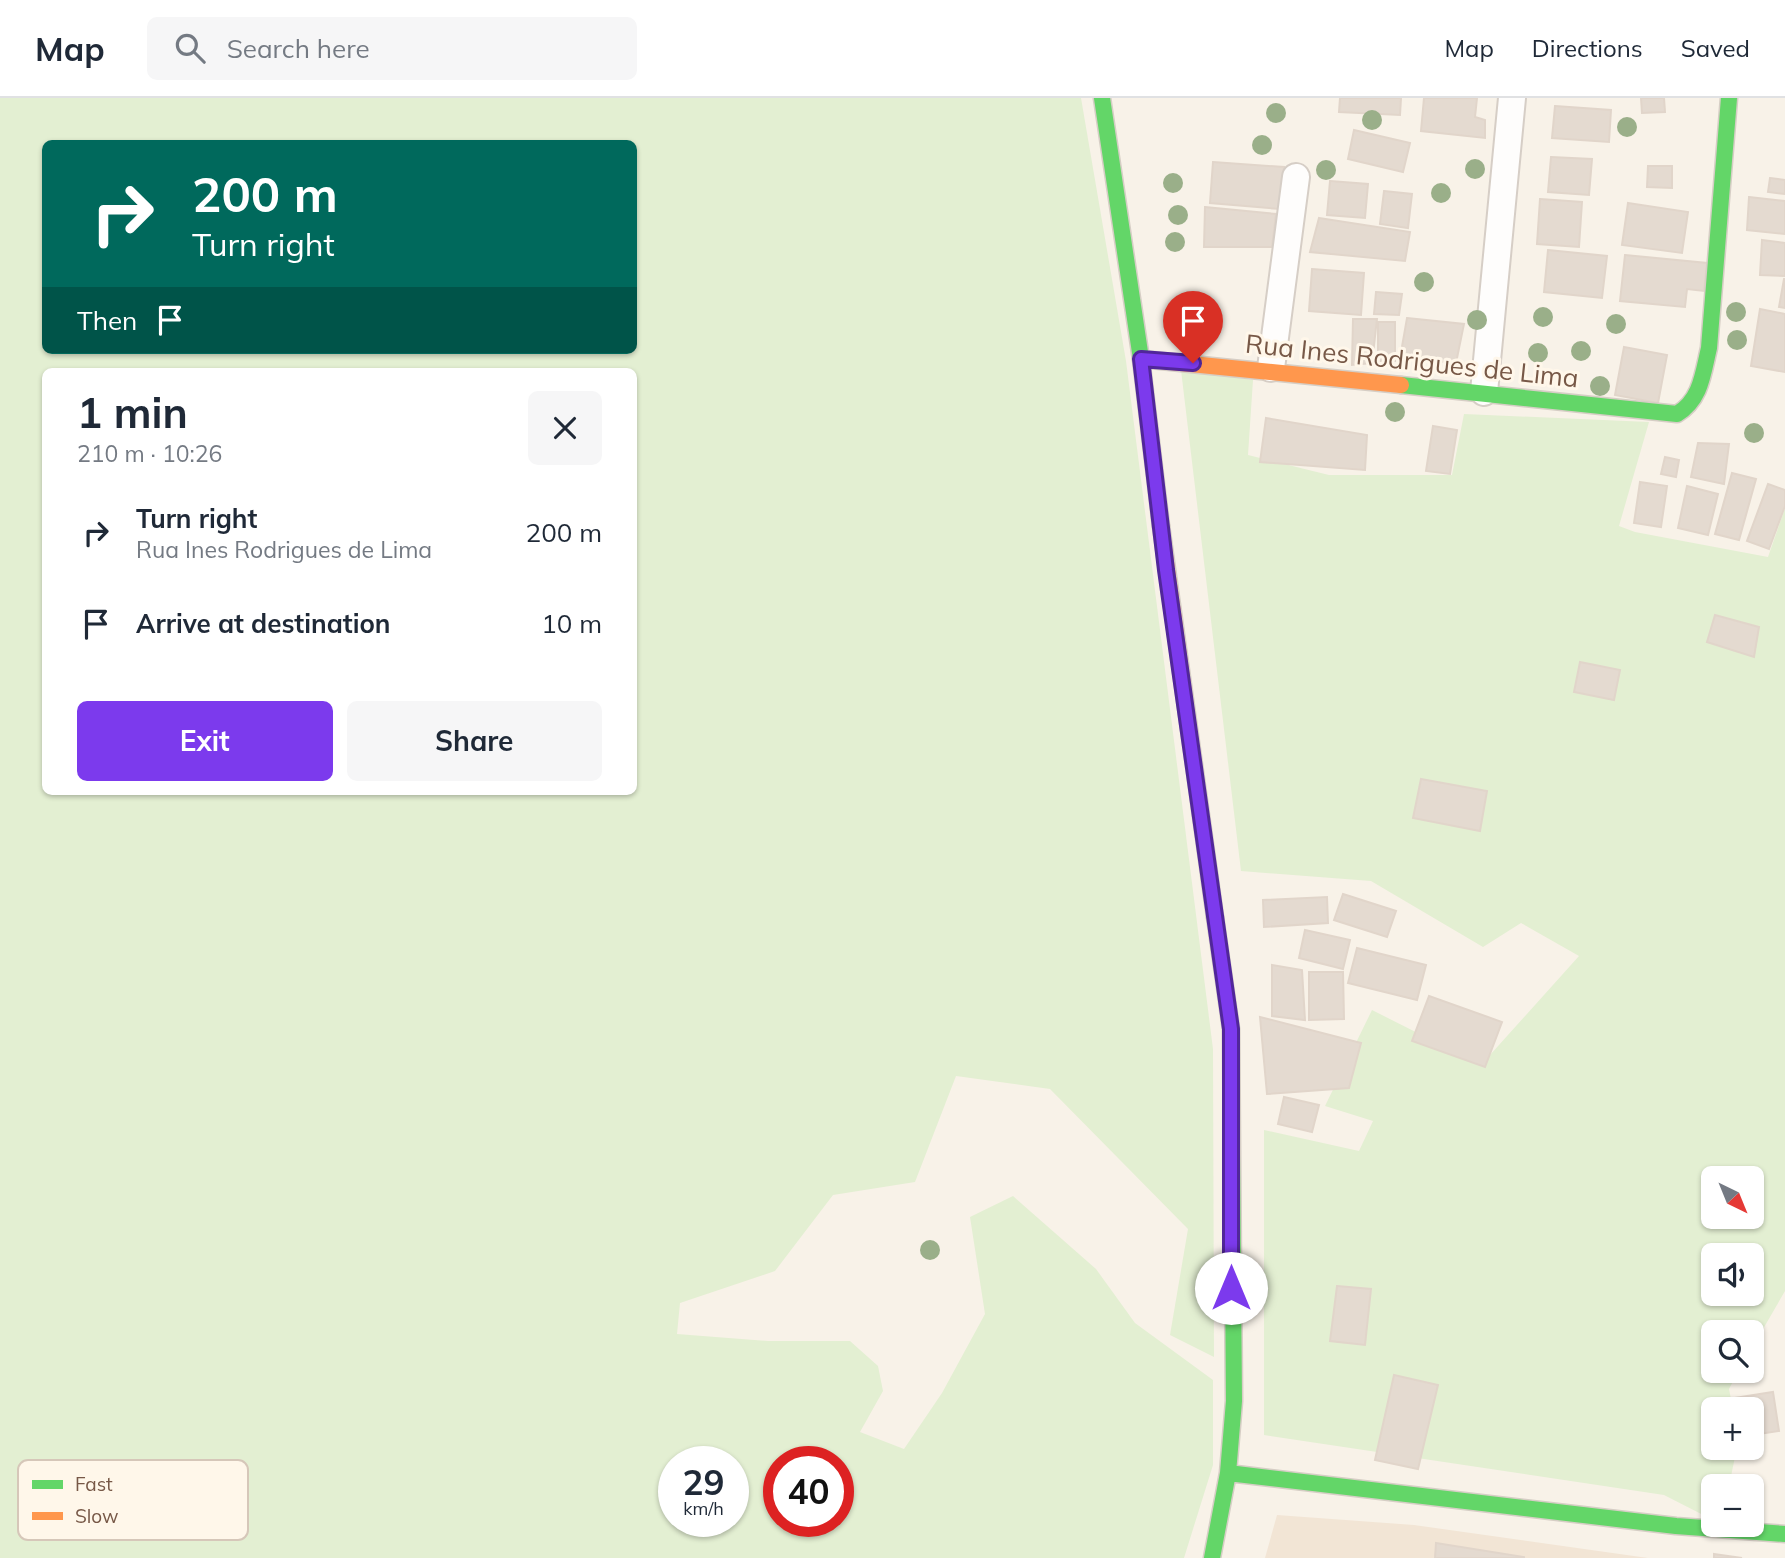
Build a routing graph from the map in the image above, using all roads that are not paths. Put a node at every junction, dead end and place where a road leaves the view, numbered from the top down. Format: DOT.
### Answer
graph roads {
  1 [pos="1102,98"];
  2 [pos="1512,98"];
  3 [pos="1730,98"];
  4 [pos="1296,177"];
  5 [pos="1141,359"];
  6 [pos="1271,368"];
  7 [pos="1484,392"];
  8 [pos="1228,1474"];
  9 [pos="1785,1534"];
  10 [pos="1212,1558"];
  1 -- 5 [label="street"];
  2 -- 7 [label="street"];
  3 -- 7 [label="street, Rua Ines Rodrigues de Lima"];
  4 -- 6 [label="street"];
  5 -- 6 [label="street, Rua Ines Rodrigues de Lima"];
  5 -- 8 [label="street"];
  6 -- 7 [label="street, Rua Ines Rodrigues de Lima"];
  8 -- 9 [label="street"];
  8 -- 10 [label="street"];
}
